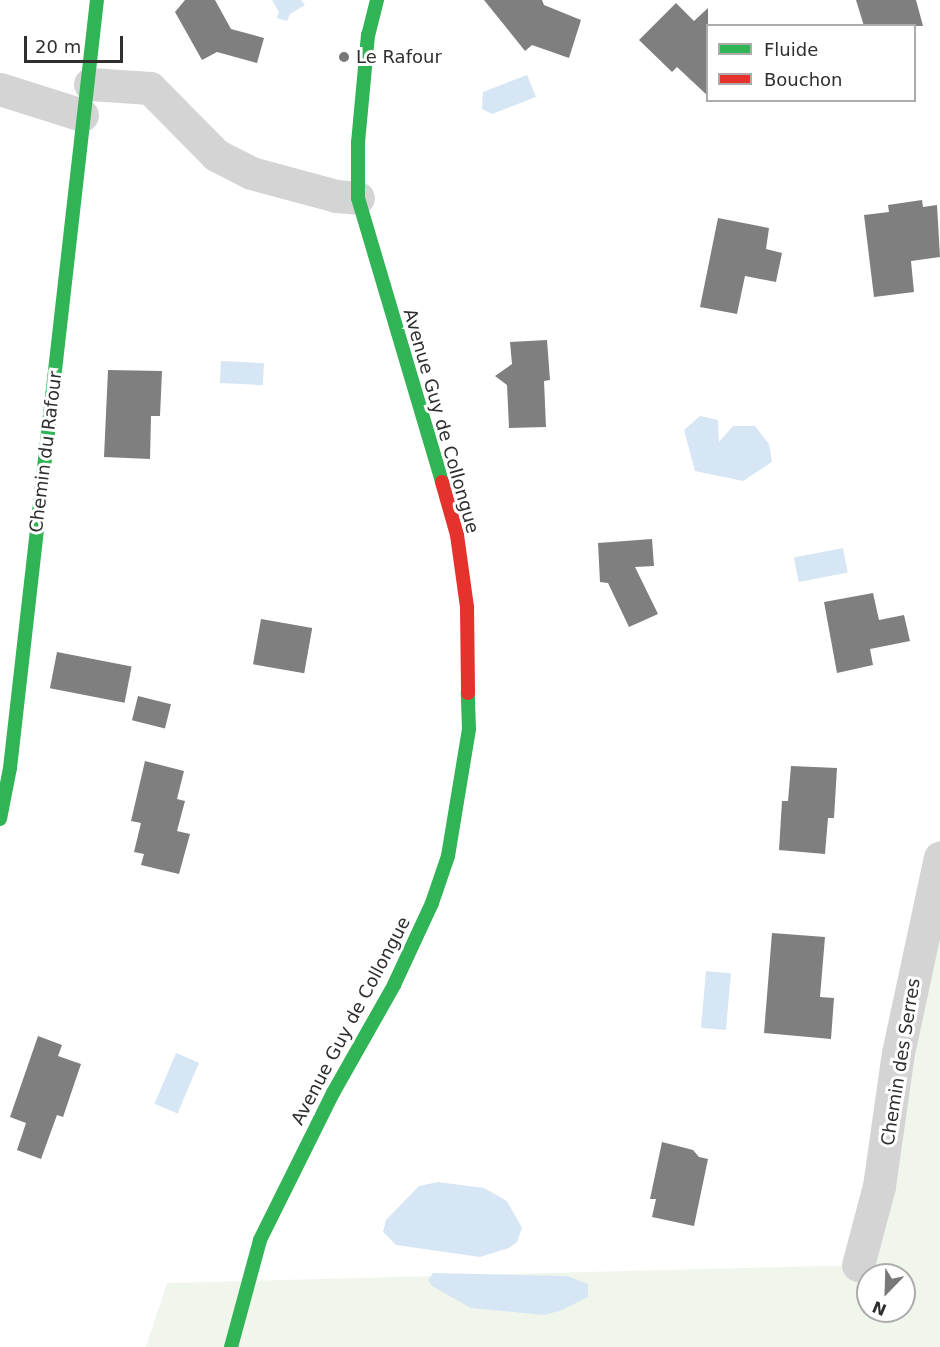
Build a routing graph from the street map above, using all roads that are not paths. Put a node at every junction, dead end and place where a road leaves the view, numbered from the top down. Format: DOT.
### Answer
graph roads {
  1 [pos="97,0"];
  2 [pos="377,0"];
  3 [pos="0,89"];
  4 [pos="86,100"];
  5 [pos="358,198"];
  6 [pos="0,819"];
  7 [pos="940,857"];
  8 [pos="859,1263"];
  9 [pos="231,1347"];
  1 -- 4 [label="main road, Chemin du Rafour"];
  2 -- 5 [label="main road, Avenue Guy de Collongue"];
  3 -- 4 [label="street"];
  4 -- 5 [label="street"];
  4 -- 6 [label="main road, Chemin du Rafour"];
  5 -- 9 [label="main road, Avenue Guy de Collongue"];
  7 -- 8 [label="street, Chemin des Serres"];
}
